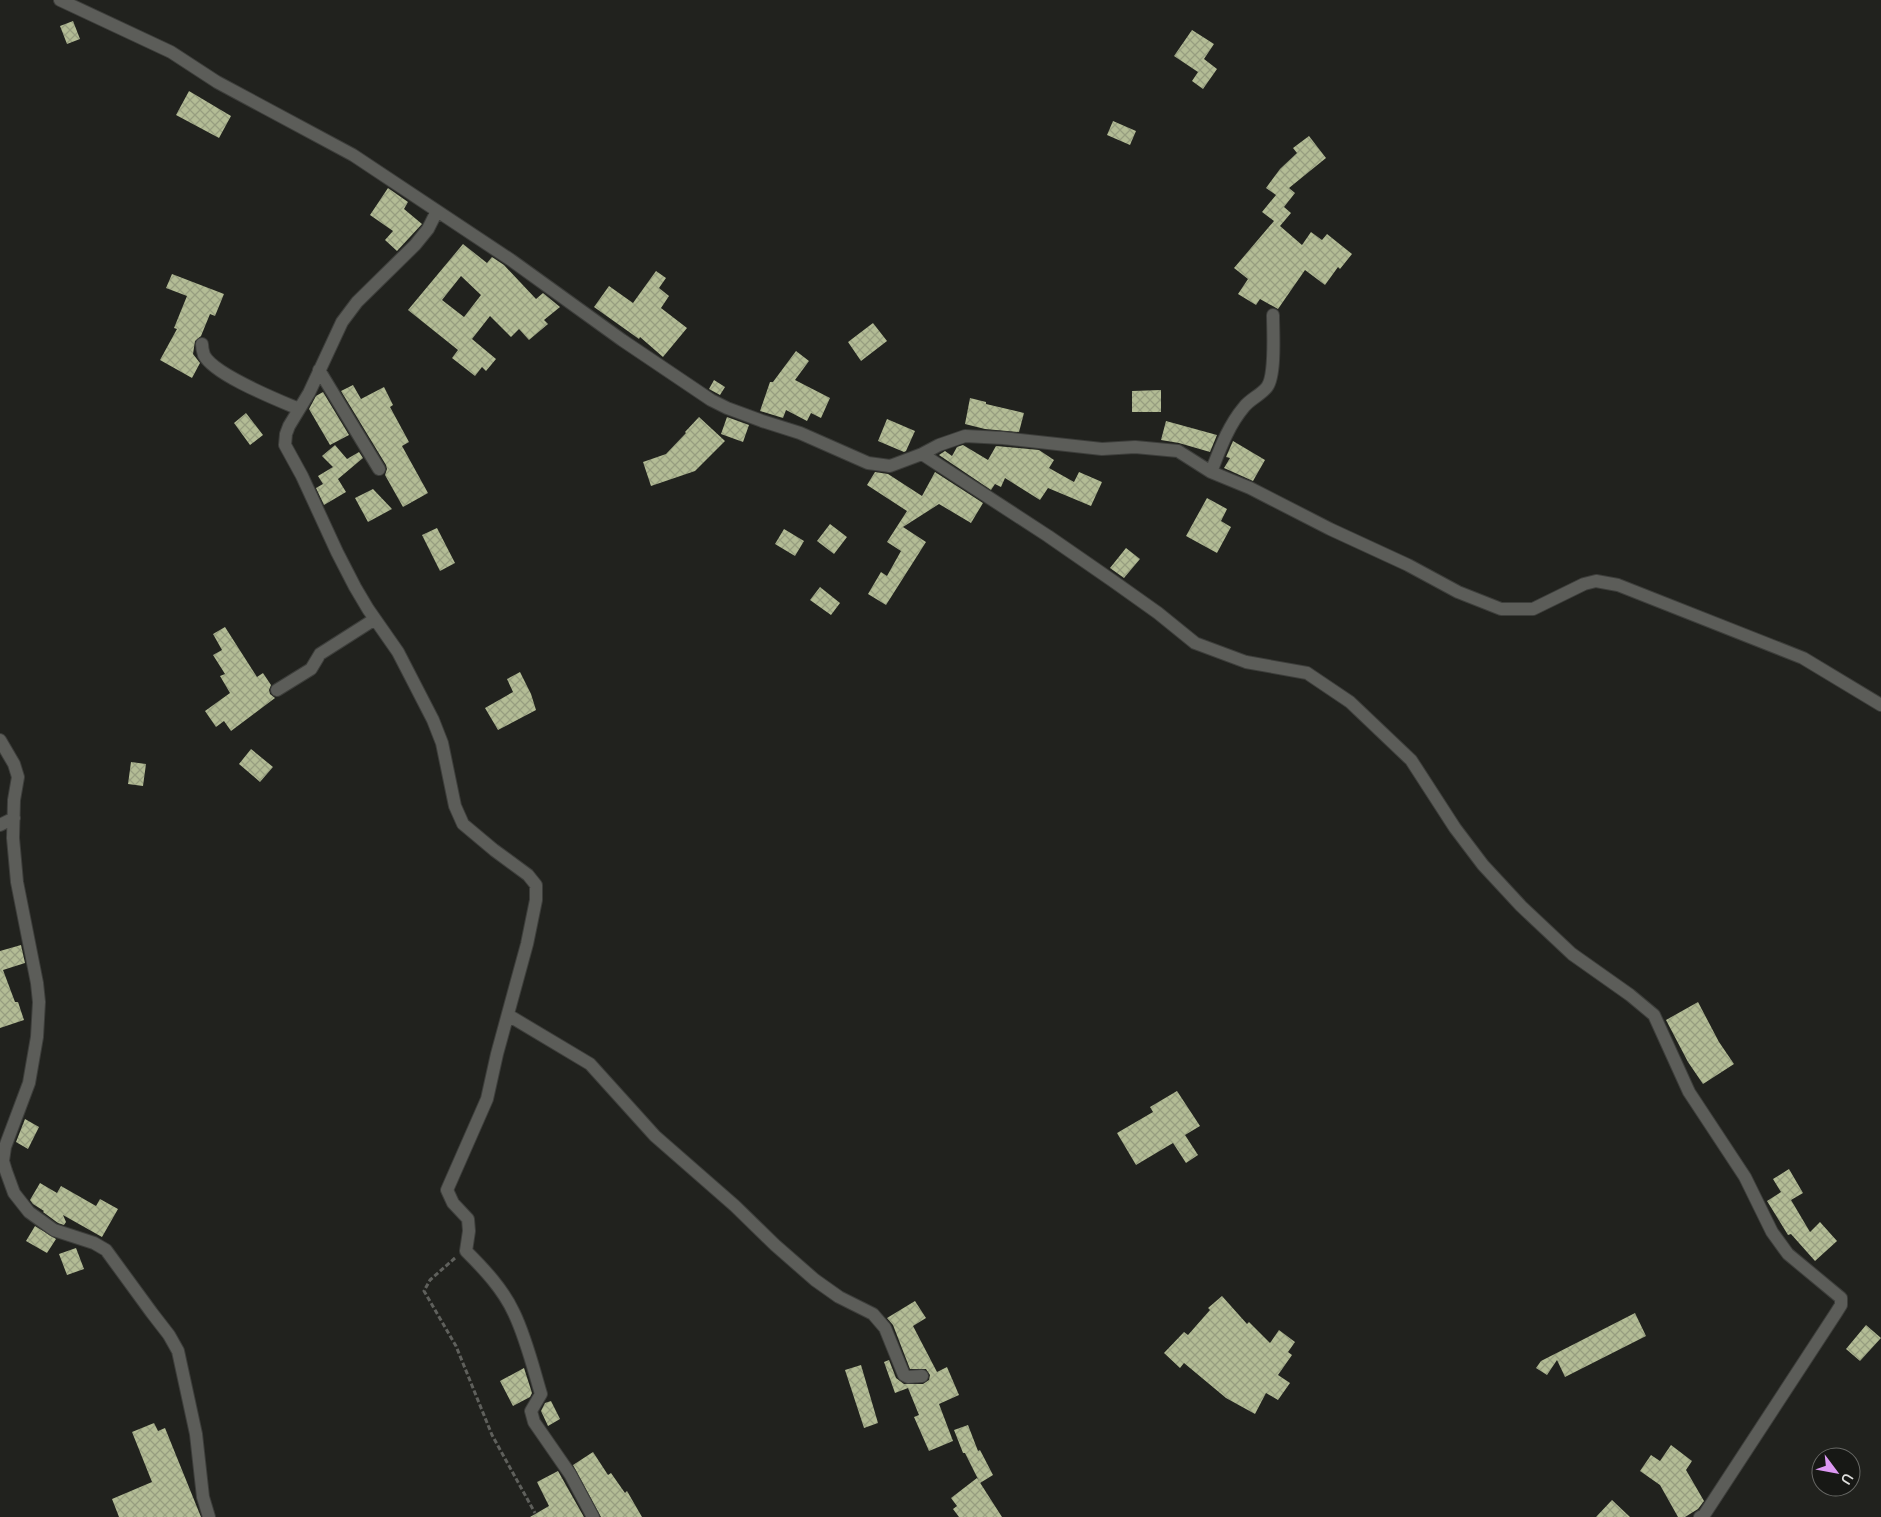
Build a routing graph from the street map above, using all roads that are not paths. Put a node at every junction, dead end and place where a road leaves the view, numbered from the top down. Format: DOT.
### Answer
graph roads {
  1 [pos="60,0"];
  2 [pos="437,211"];
  3 [pos="1273,315"];
  4 [pos="202,344"];
  5 [pos="319,370"];
  6 [pos="299,409"];
  7 [pos="922,454"];
  8 [pos="379,468"];
  9 [pos="1211,472"];
  10 [pos="375,619"];
  11 [pos="277,690"];
  12 [pos="1881,705"];
  13 [pos="0,740"];
  14 [pos="14,818"];
  15 [pos="0,825"];
  16 [pos="508,1015"];
  17 [pos="13,1126"];
  18 [pos="0,1131"];
  19 [pos="922,1376"];
  20 [pos="209,1517"];
  21 [pos="593,1517"];
  22 [pos="1700,1517"];
  1 -- 2 [label="street"];
  2 -- 5 [label="street"];
  2 -- 7 [label="street"];
  3 -- 9 [label="street"];
  4 -- 6 [label="street"];
  5 -- 6 [label="street"];
  5 -- 8 [label="street"];
  6 -- 10 [label="street"];
  7 -- 9 [label="street"];
  7 -- 22 [label="street"];
  9 -- 12 [label="street"];
  10 -- 11 [label="street"];
  10 -- 16 [label="street"];
  13 -- 14 [label="street"];
  14 -- 15 [label="street"];
  14 -- 17 [label="street"];
  16 -- 19 [label="street"];
  16 -- 21 [label="street"];
  17 -- 18 [label="street"];
  17 -- 20 [label="street"];
}
